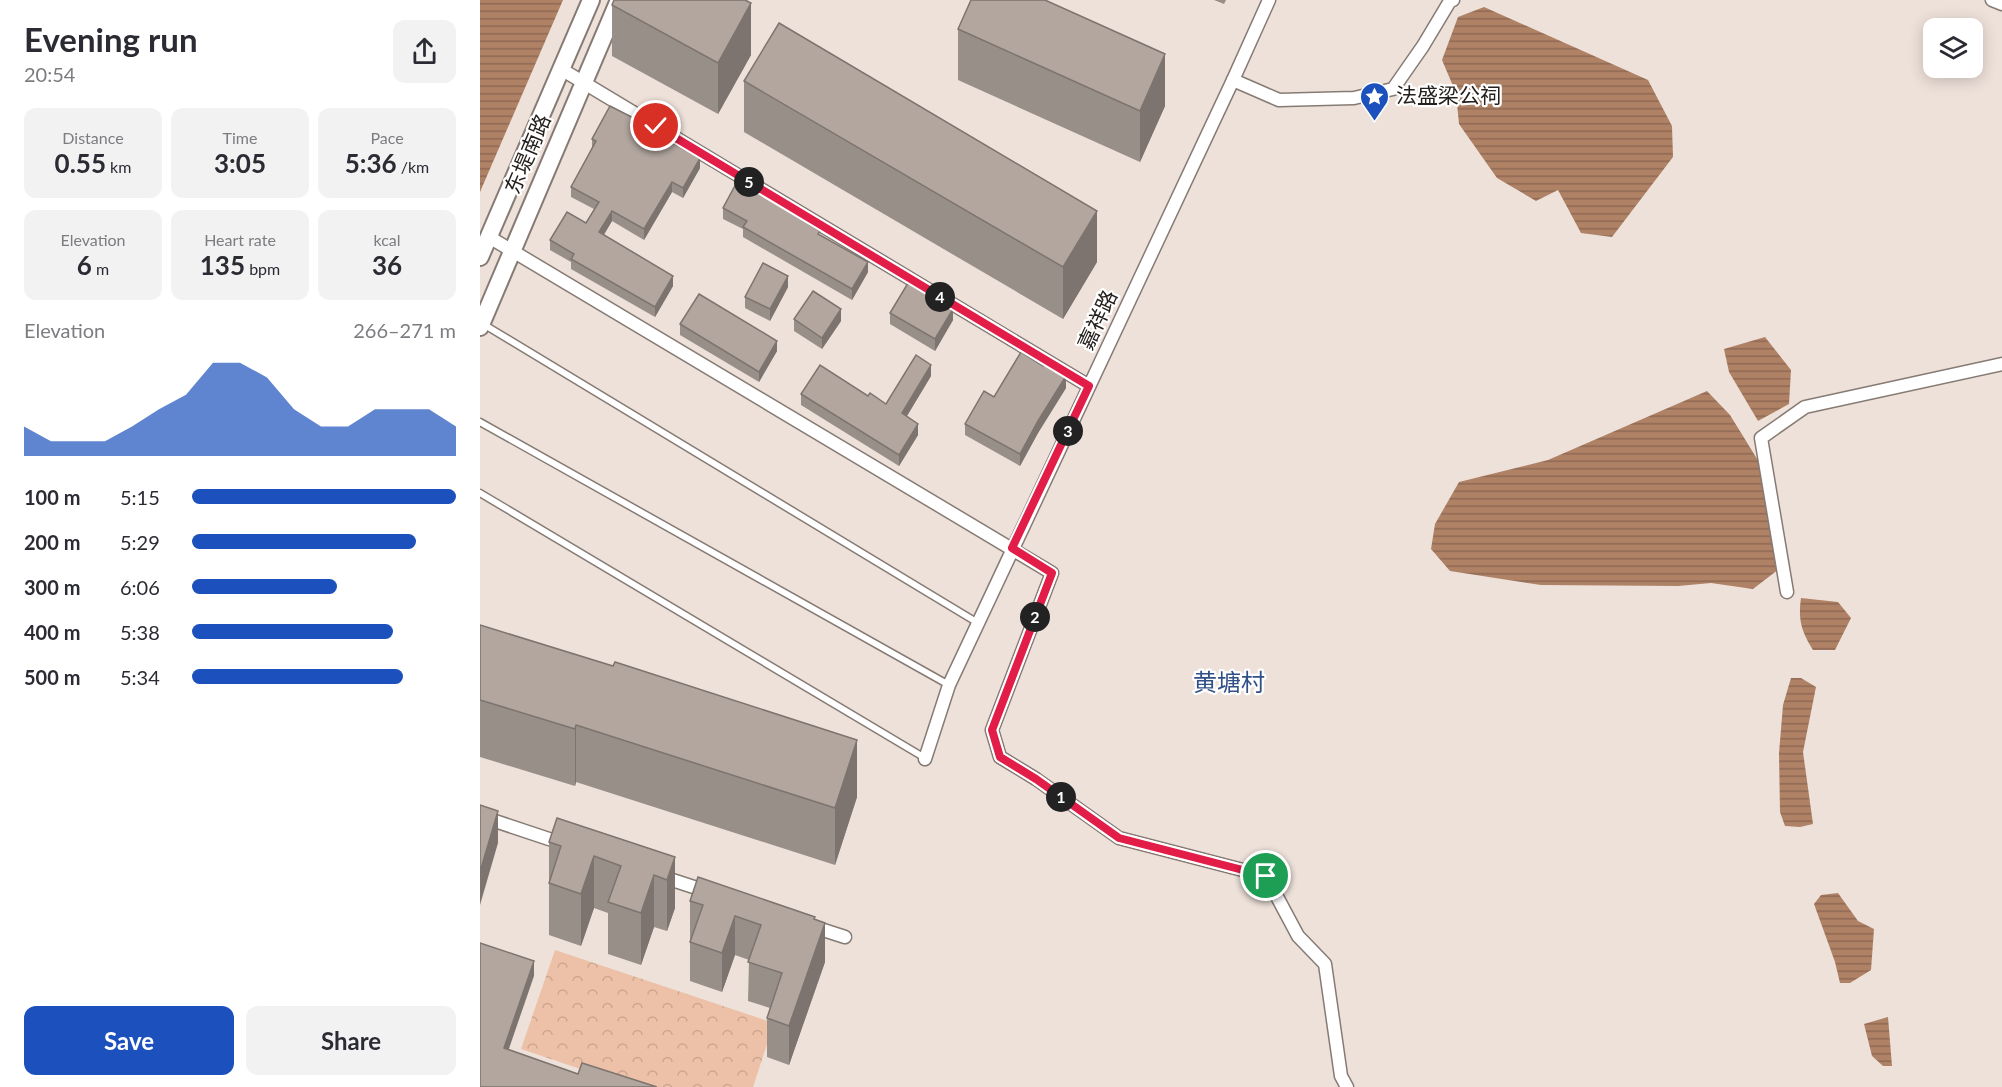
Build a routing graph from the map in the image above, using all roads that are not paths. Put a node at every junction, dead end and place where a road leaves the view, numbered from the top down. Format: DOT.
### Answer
graph roads {
  1 [pos="591,0"];
  2 [pos="619,0"];
  3 [pos="1269,0"];
  4 [pos="1453,0"];
  5 [pos="1992,0"];
  6 [pos="2002,4"];
  7 [pos="561,69"];
  8 [pos="1233,80"];
  9 [pos="584,83"];
  10 [pos="484,235"];
  11 [pos="511,251"];
  12 [pos="480,257"];
  13 [pos="481,325"];
  14 [pos="2002,364"];
  15 [pos="1089,386"];
  16 [pos="480,422"];
  17 [pos="480,493"];
  18 [pos="1012,548"];
  19 [pos="1787,592"];
  20 [pos="978,622"];
  21 [pos="949,685"];
  22 [pos="925,759"];
  23 [pos="480,816"];
  24 [pos="580,849"];
  25 [pos="646,871"];
  26 [pos="723,896"];
  27 [pos="801,922"];
  28 [pos="845,937"];
  29 [pos="1347,1087"];
  1 -- 7 [label="main road, 东堤南路"];
  2 -- 9 [label="main road, 东堤南路"];
  3 -- 8 [label="street, 嘉祥路"];
  4 -- 8 [label="street"];
  5 -- 6 [label="street"];
  7 -- 9 [label="street"];
  7 -- 10 [label="main road, 东堤南路"];
  8 -- 15 [label="street, 嘉祥路"];
  9 -- 11 [label="main road, 东堤南路"];
  9 -- 15 [label="street"];
  10 -- 11 [label="street"];
  10 -- 12 [label="main road, 东堤南路"];
  11 -- 13 [label="main road, 东堤南路"];
  11 -- 18 [label="street"];
  13 -- 20 [label="lane"];
  14 -- 19 [label="street"];
  15 -- 18 [label="street, 嘉祥路"];
  16 -- 21 [label="lane"];
  17 -- 22 [label="lane"];
  18 -- 20 [label="street, 嘉祥路"];
  18 -- 29 [label="street"];
  20 -- 21 [label="street, 嘉祥路"];
  21 -- 22 [label="street, 嘉祥路"];
  23 -- 24 [label="street"];
  25 -- 26 [label="street"];
  27 -- 28 [label="street"];
}
